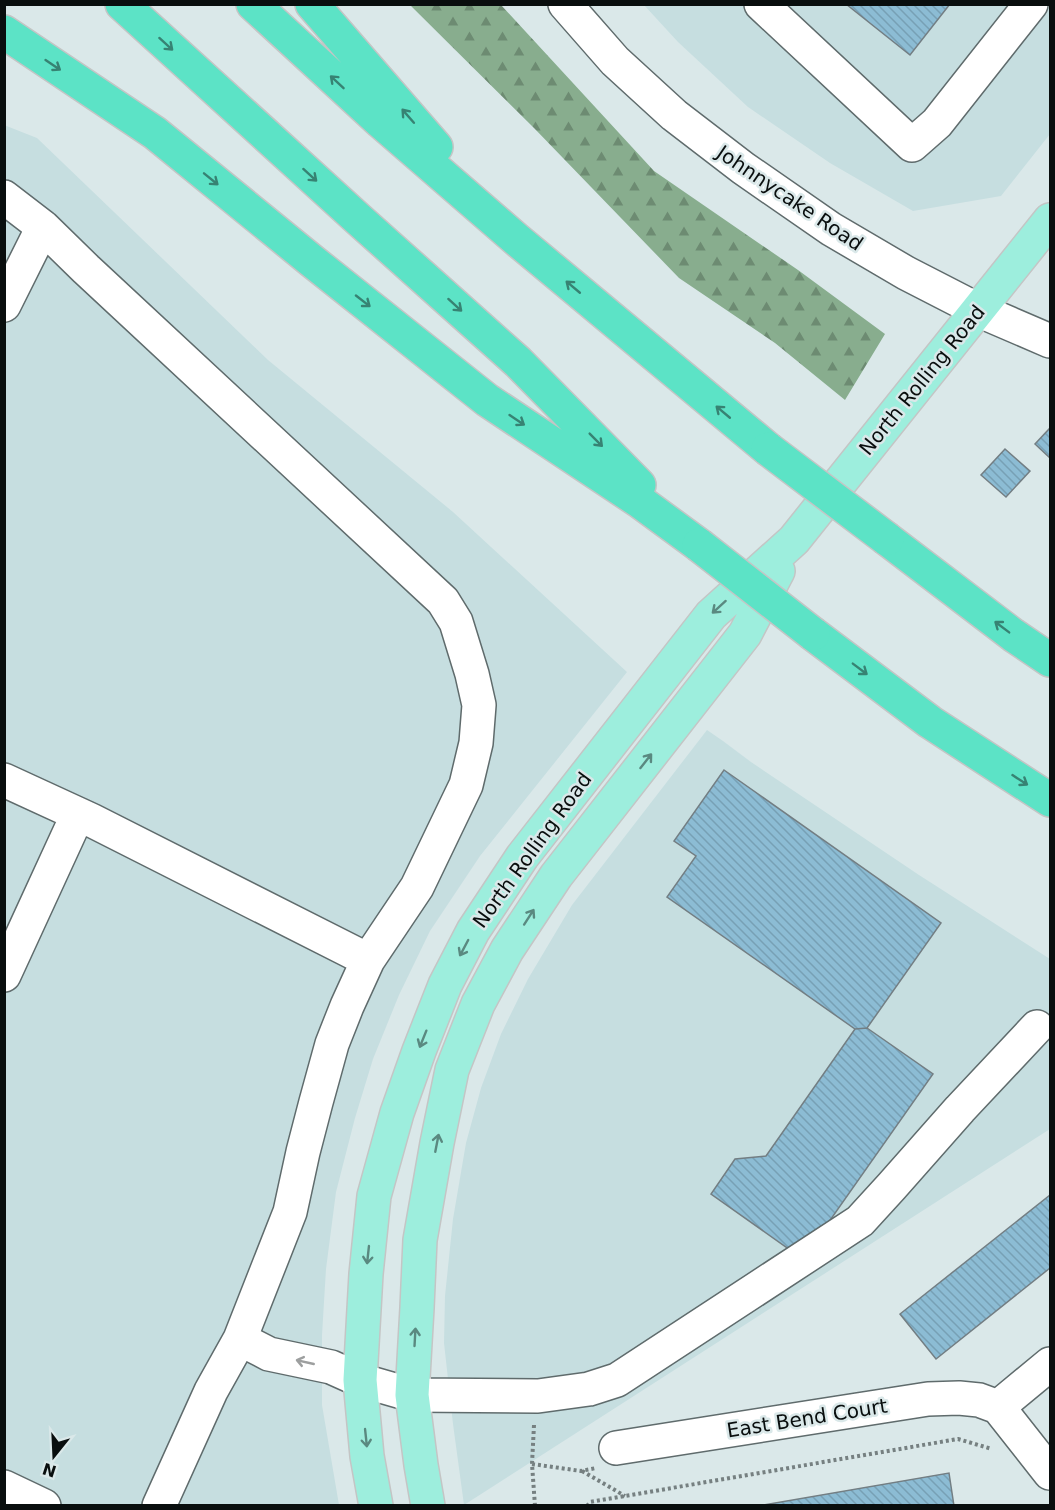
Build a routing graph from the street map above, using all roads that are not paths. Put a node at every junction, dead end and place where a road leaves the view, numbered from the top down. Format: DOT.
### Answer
graph roads {
  1 [pos="122,4"];
  2 [pos="253,4"];
  3 [pos="312,4"];
  4 [pos="565,4"];
  5 [pos="761,4"];
  6 [pos="1031,4"];
  7 [pos="4,32"];
  8 [pos="4,197"];
  9 [pos="1050,220"];
  10 [pos="43,227"];
  11 [pos="516,239"];
  12 [pos="4,305"];
  13 [pos="978,310"];
  14 [pos="1050,341"];
  15 [pos="794,540"];
  16 [pos="699,545"];
  17 [pos="1050,660"];
  18 [pos="4,780"];
  19 [pos="1050,800"];
  20 [pos="78,814"];
  21 [pos="369,960"];
  22 [pos="4,975"];
  23 [pos="1037,1027"];
  24 [pos="240,1339"];
  25 [pos="1050,1364"];
  26 [pos="360,1380"];
  27 [pos="412,1395"];
  28 [pos="998,1407"];
  29 [pos="609,1458"];
  30 [pos="1046,1468"];
  31 [pos="4,1486"];
  32 [pos="44,1506"];
  33 [pos="159,1506"];
  34 [pos="376,1506"];
  35 [pos="428,1506"];
  1 -- 16 [label="highway, one-way"];
  11 -- 2 [label="highway, one-way"];
  11 -- 3 [label="highway, one-way"];
  4 -- 13 [label="street, Johnnycake Road"];
  5 -- 6 [label="street"];
  7 -- 16 [label="highway, one-way"];
  8 -- 10 [label="street"];
  9 -- 13 [label="main road, North Rolling Road"];
  10 -- 12 [label="street"];
  10 -- 21 [label="street"];
  17 -- 11 [label="highway, one-way, bridge"];
  13 -- 14 [label="street, Johnnycake Road"];
  13 -- 15 [label="main road, North Rolling Road"];
  15 -- 26 [label="main road, North Rolling Road, one-way"];
  27 -- 15 [label="main road, North Rolling Road, one-way"];
  16 -- 19 [label="highway, one-way, bridge"];
  18 -- 20 [label="street"];
  20 -- 21 [label="street"];
  20 -- 22 [label="street"];
  21 -- 24 [label="street"];
  23 -- 27 [label="street"];
  26 -- 24 [label="street, one-way"];
  24 -- 33 [label="street"];
  25 -- 28 [label="street"];
  26 -- 27 [label="street"];
  26 -- 34 [label="main road, North Rolling Road, one-way"];
  27 -- 35 [label="main road, North Rolling Road"];
  28 -- 29 [label="street, East Bend Court"];
  28 -- 30 [label="street"];
  31 -- 32 [label="street"];
}
